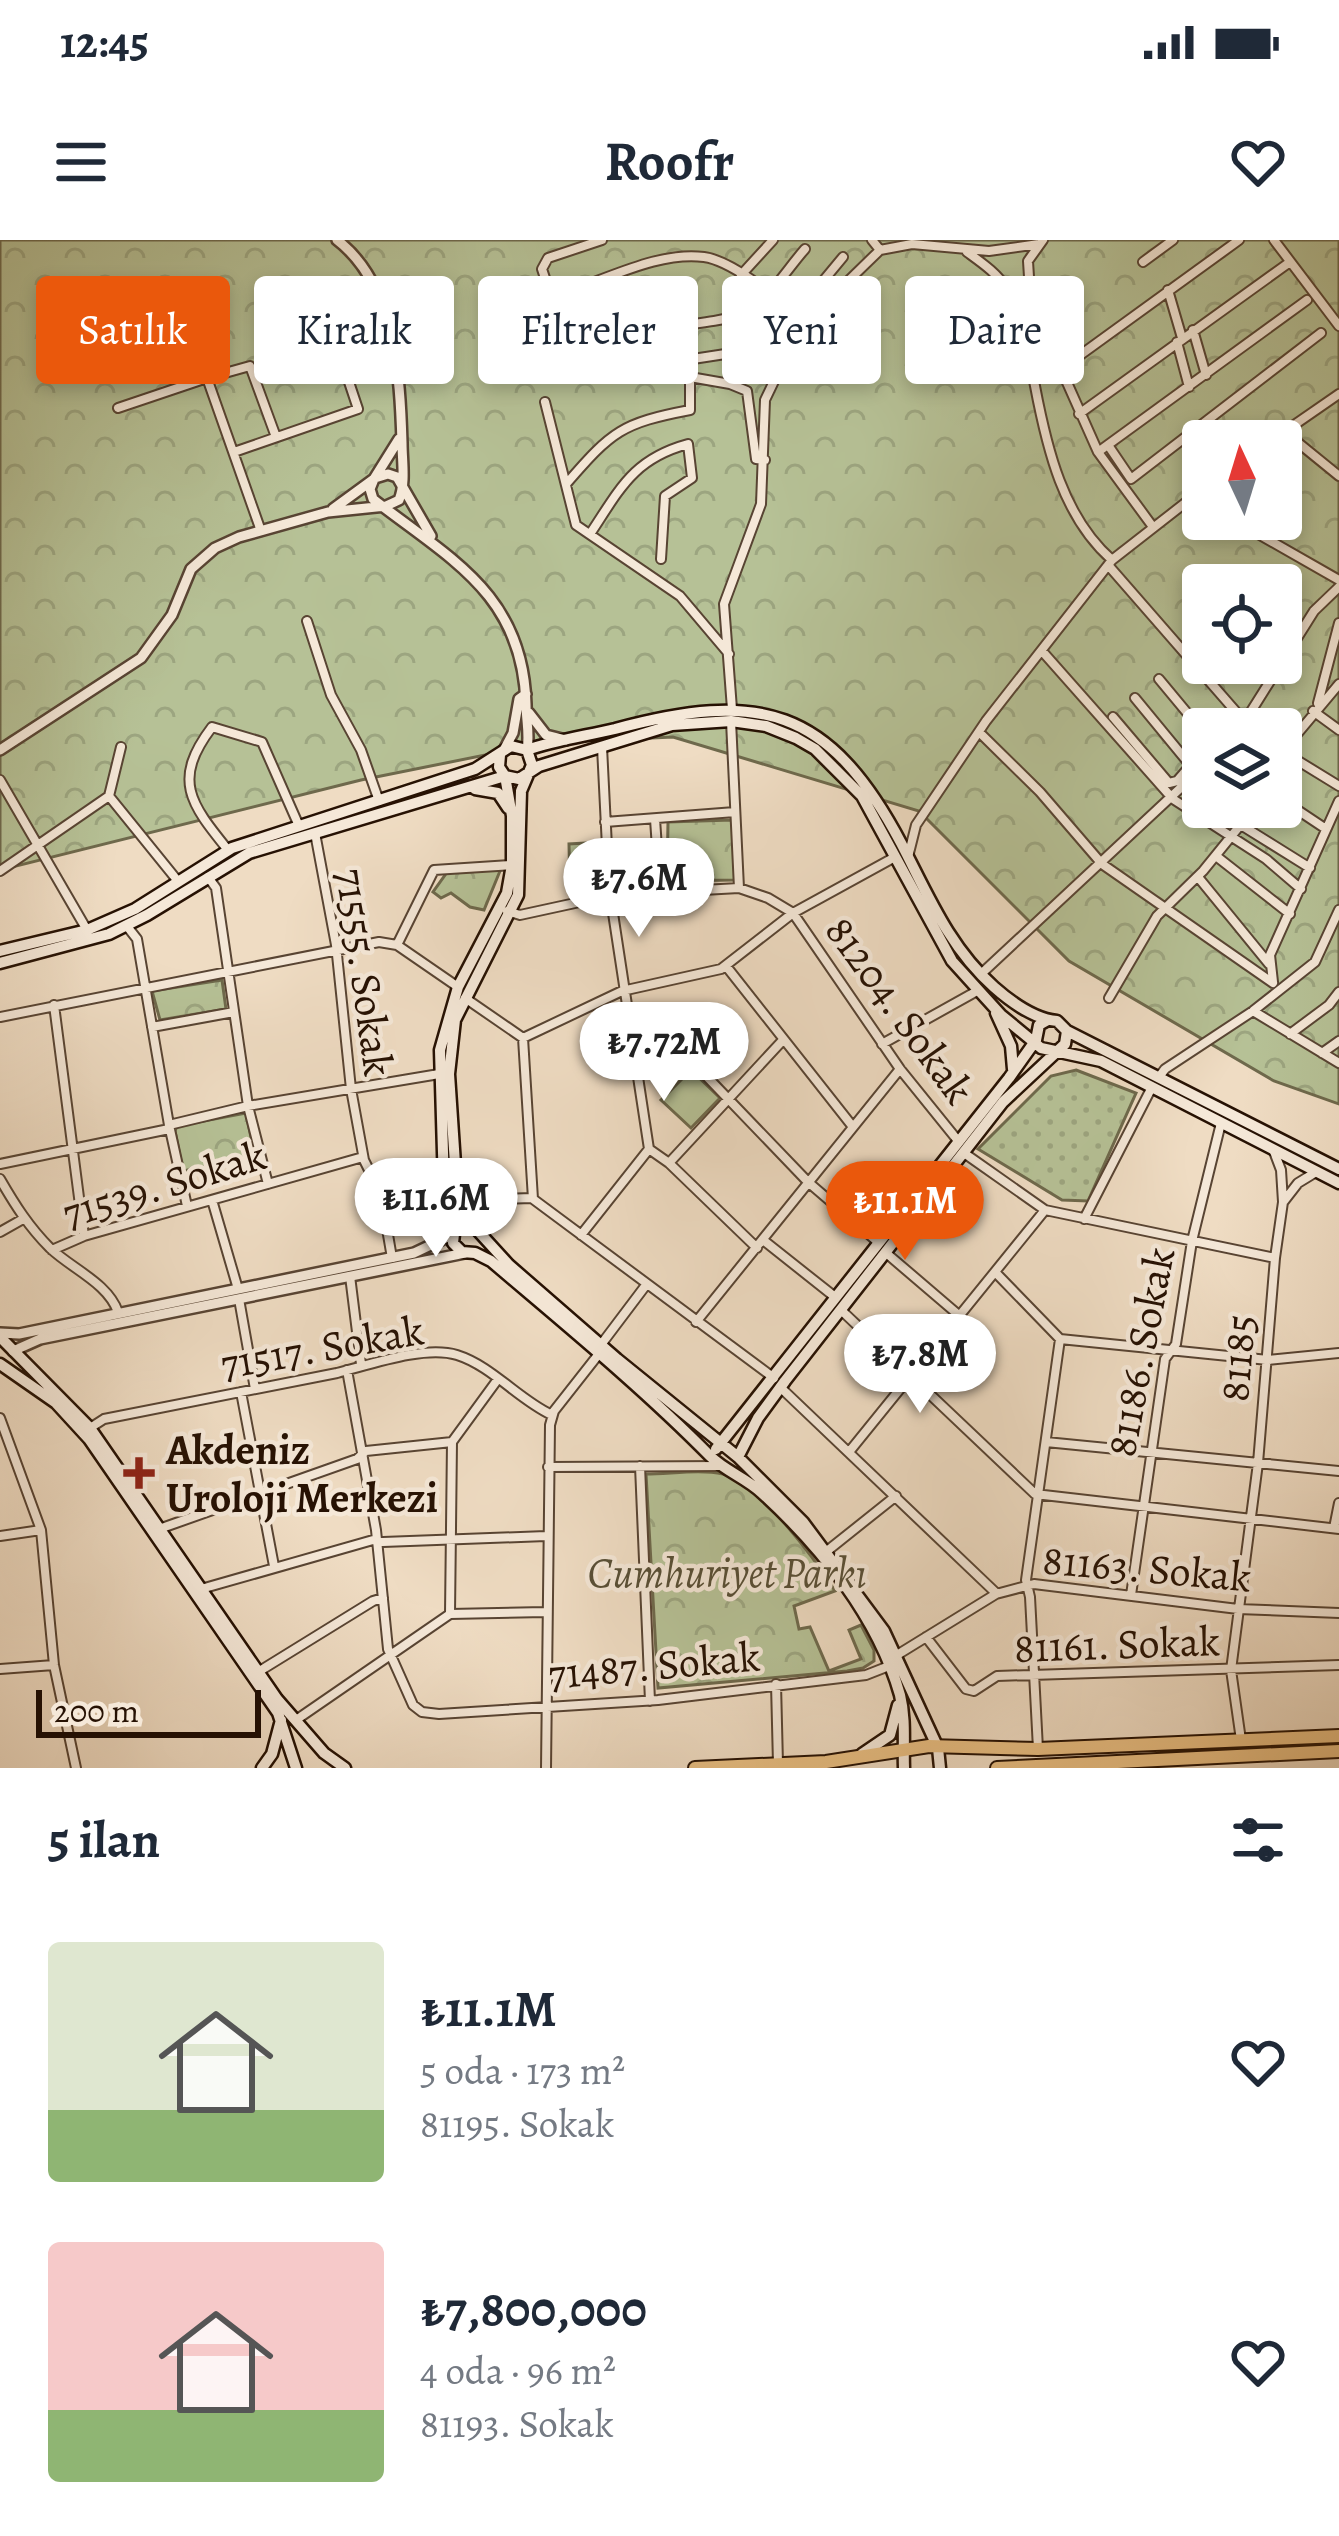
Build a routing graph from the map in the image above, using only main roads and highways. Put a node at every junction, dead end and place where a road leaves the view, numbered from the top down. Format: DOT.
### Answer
graph roads {
  1 [pos="731,715"];
  2 [pos="526,750"];
  3 [pos="502,752"];
  4 [pos="527,774"];
  5 [pos="506,776"];
  6 [pos="460,789"];
  7 [pos="512,816"];
  8 [pos="901,857"];
  9 [pos="505,910"];
  10 [pos="0,951"];
  11 [pos="0,963"];
  12 [pos="461,992"];
  13 [pos="993,1007"];
  14 [pos="1048,1020"];
  15 [pos="1067,1031"];
  16 [pos="1036,1040"];
  17 [pos="1058,1051"];
  18 [pos="1013,1072"];
  19 [pos="1156,1082"];
  20 [pos="961,1147"];
  21 [pos="1339,1169"];
  22 [pos="1339,1184"];
  23 [pos="477,1233"];
  24 [pos="454,1234"];
  25 [pos="466,1253"];
  26 [pos="0,1335"];
  27 [pos="599,1350"];
  28 [pos="13,1351"];
  29 [pos="0,1361"];
  30 [pos="777,1382"];
  31 [pos="721,1444"];
  32 [pos="709,1455"];
  33 [pos="738,1457"];
  34 [pos="722,1466"];
  35 [pos="893,1660"];
  36 [pos="902,1687"];
  37 [pos="281,1720"];
  38 [pos="1339,1736"];
  39 [pos="938,1748"];
  40 [pos="906,1749"];
  41 [pos="1339,1750"];
  42 [pos="852,1759"];
  43 [pos="1262,1761"];
  44 [pos="1054,1766"];
  45 [pos="262,1768"];
  46 [pos="296,1768"];
  47 [pos="345,1768"];
  48 [pos="695,1768"];
  49 [pos="904,1768"];
  50 [pos="940,1768"];
  51 [pos="997,1768"];
  1 -- 2 [label="main road"];
  1 -- 4 [label="main road"];
  1 -- 8 [label="main road"];
  1 -- 8 [label="main road"];
  2 -- 3 [label="main road"];
  2 -- 4 [label="main road"];
  3 -- 5 [label="main road"];
  3 -- 10 [label="main road"];
  4 -- 5 [label="main road"];
  4 -- 9 [label="main road"];
  5 -- 6 [label="main road"];
  5 -- 7 [label="main road"];
  6 -- 7 [label="main road"];
  6 -- 11 [label="main road"];
  7 -- 9 [label="main road"];
  8 -- 13 [label="main road"];
  8 -- 14 [label="main road"];
  9 -- 12 [label="main road"];
  12 -- 23 [label="main road"];
  12 -- 24 [label="main road"];
  13 -- 16 [label="main road"];
  13 -- 18 [label="main road"];
  14 -- 15 [label="main road"];
  14 -- 16 [label="main road"];
  15 -- 17 [label="main road"];
  15 -- 19 [label="main road"];
  16 -- 17 [label="main road"];
  16 -- 18 [label="main road"];
  17 -- 19 [label="main road"];
  17 -- 20 [label="main road"];
  18 -- 20 [label="main road"];
  19 -- 21 [label="main road"];
  19 -- 22 [label="main road"];
  20 -- 30 [label="main road"];
  23 -- 24 [label="main road"];
  23 -- 25 [label="main road"];
  23 -- 27 [label="main road"];
  24 -- 25 [label="main road"];
  25 -- 27 [label="main road"];
  26 -- 28 [label="main road"];
  27 -- 31 [label="main road"];
  27 -- 32 [label="main road"];
  28 -- 29 [label="main road"];
  28 -- 47 [label="main road"];
  29 -- 37 [label="main road"];
  30 -- 31 [label="main road"];
  30 -- 33 [label="main road"];
  31 -- 32 [label="main road"];
  31 -- 33 [label="main road"];
  32 -- 34 [label="main road"];
  33 -- 34 [label="main road"];
  33 -- 35 [label="main road"];
  34 -- 35 [label="main road"];
  35 -- 36 [label="main road"];
  36 -- 39 [label="main road"];
  36 -- 40 [label="main road"];
  36 -- 42 [label="main road"];
  37 -- 45 [label="main road"];
  37 -- 46 [label="main road"];
  38 -- 39 [label="main road"];
  39 -- 40 [label="main road"];
  39 -- 50 [label="main road"];
  40 -- 42 [label="main road"];
  40 -- 49 [label="main road"];
  41 -- 43 [label="main road"];
  42 -- 48 [label="main road"];
  43 -- 44 [label="main road"];
  44 -- 51 [label="main road"];
}
